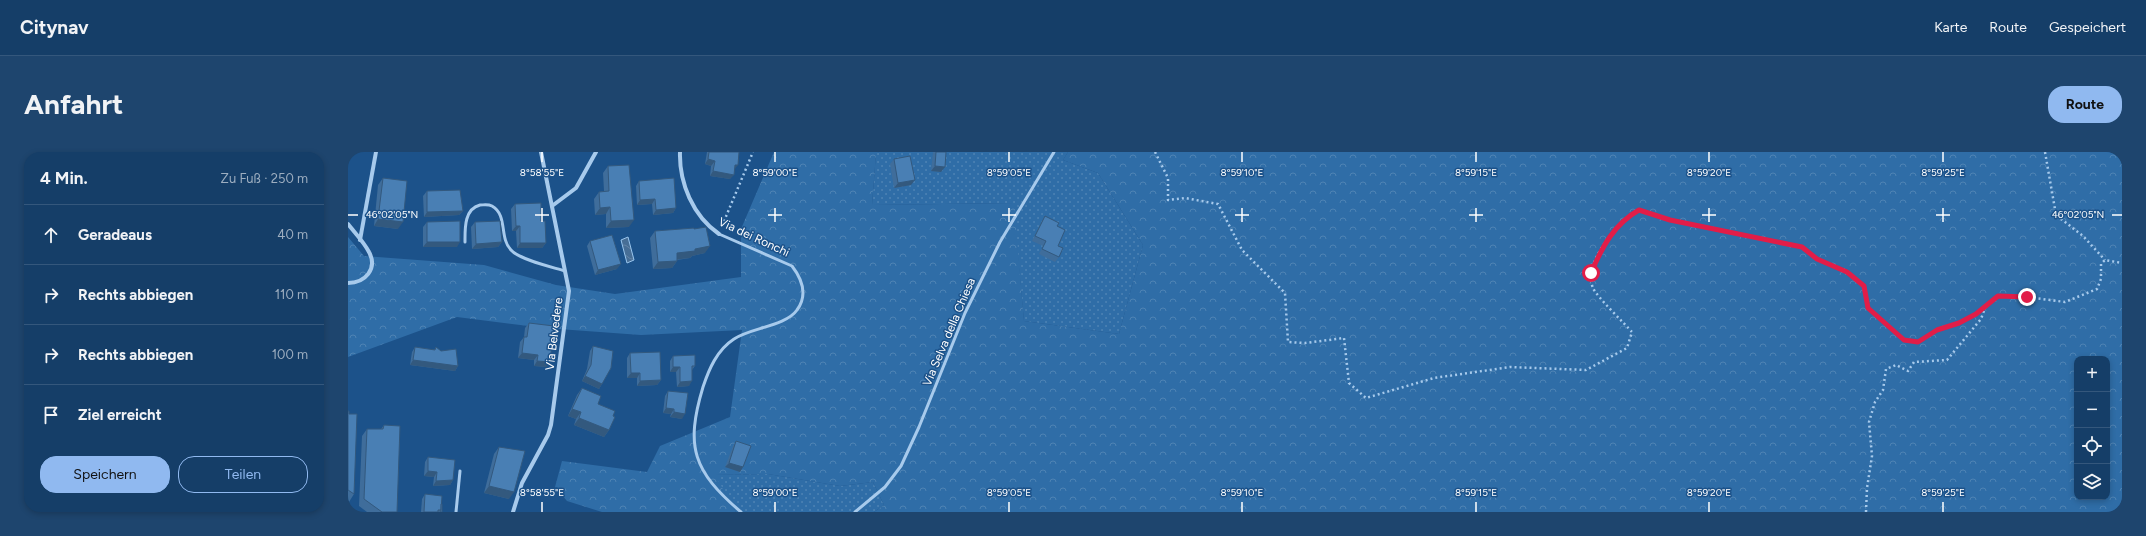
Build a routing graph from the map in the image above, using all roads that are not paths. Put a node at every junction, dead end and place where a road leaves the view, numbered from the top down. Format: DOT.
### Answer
graph roads {
  1 [pos="376,152"];
  2 [pos="541,152"];
  3 [pos="596,152"];
  4 [pos="680,152"];
  5 [pos="1054,152"];
  6 [pos="552,206"];
  7 [pos="348,224"];
  8 [pos="719,234"];
  9 [pos="360,240"];
  10 [pos="465,242"];
  11 [pos="565,271"];
  12 [pos="348,283"];
  13 [pos="460,471"];
  14 [pos="456,512"];
  15 [pos="513,512"];
  16 [pos="741,512"];
  17 [pos="855,512"];
  1 -- 9 [label="street"];
  2 -- 6 [label="street, Via Belvedere"];
  3 -- 6 [label="street"];
  4 -- 8 [label="street, Via dei Ronchi"];
  5 -- 17 [label="lane, Via Selva della Chiesa"];
  6 -- 11 [label="street, Via Belvedere"];
  7 -- 9 [label="street"];
  8 -- 16 [label="lane, Via dei Ronchi"];
  9 -- 12 [label="street"];
  10 -- 11 [label="lane"];
  11 -- 15 [label="street, Via Belvedere"];
  13 -- 14 [label="lane"];
}
